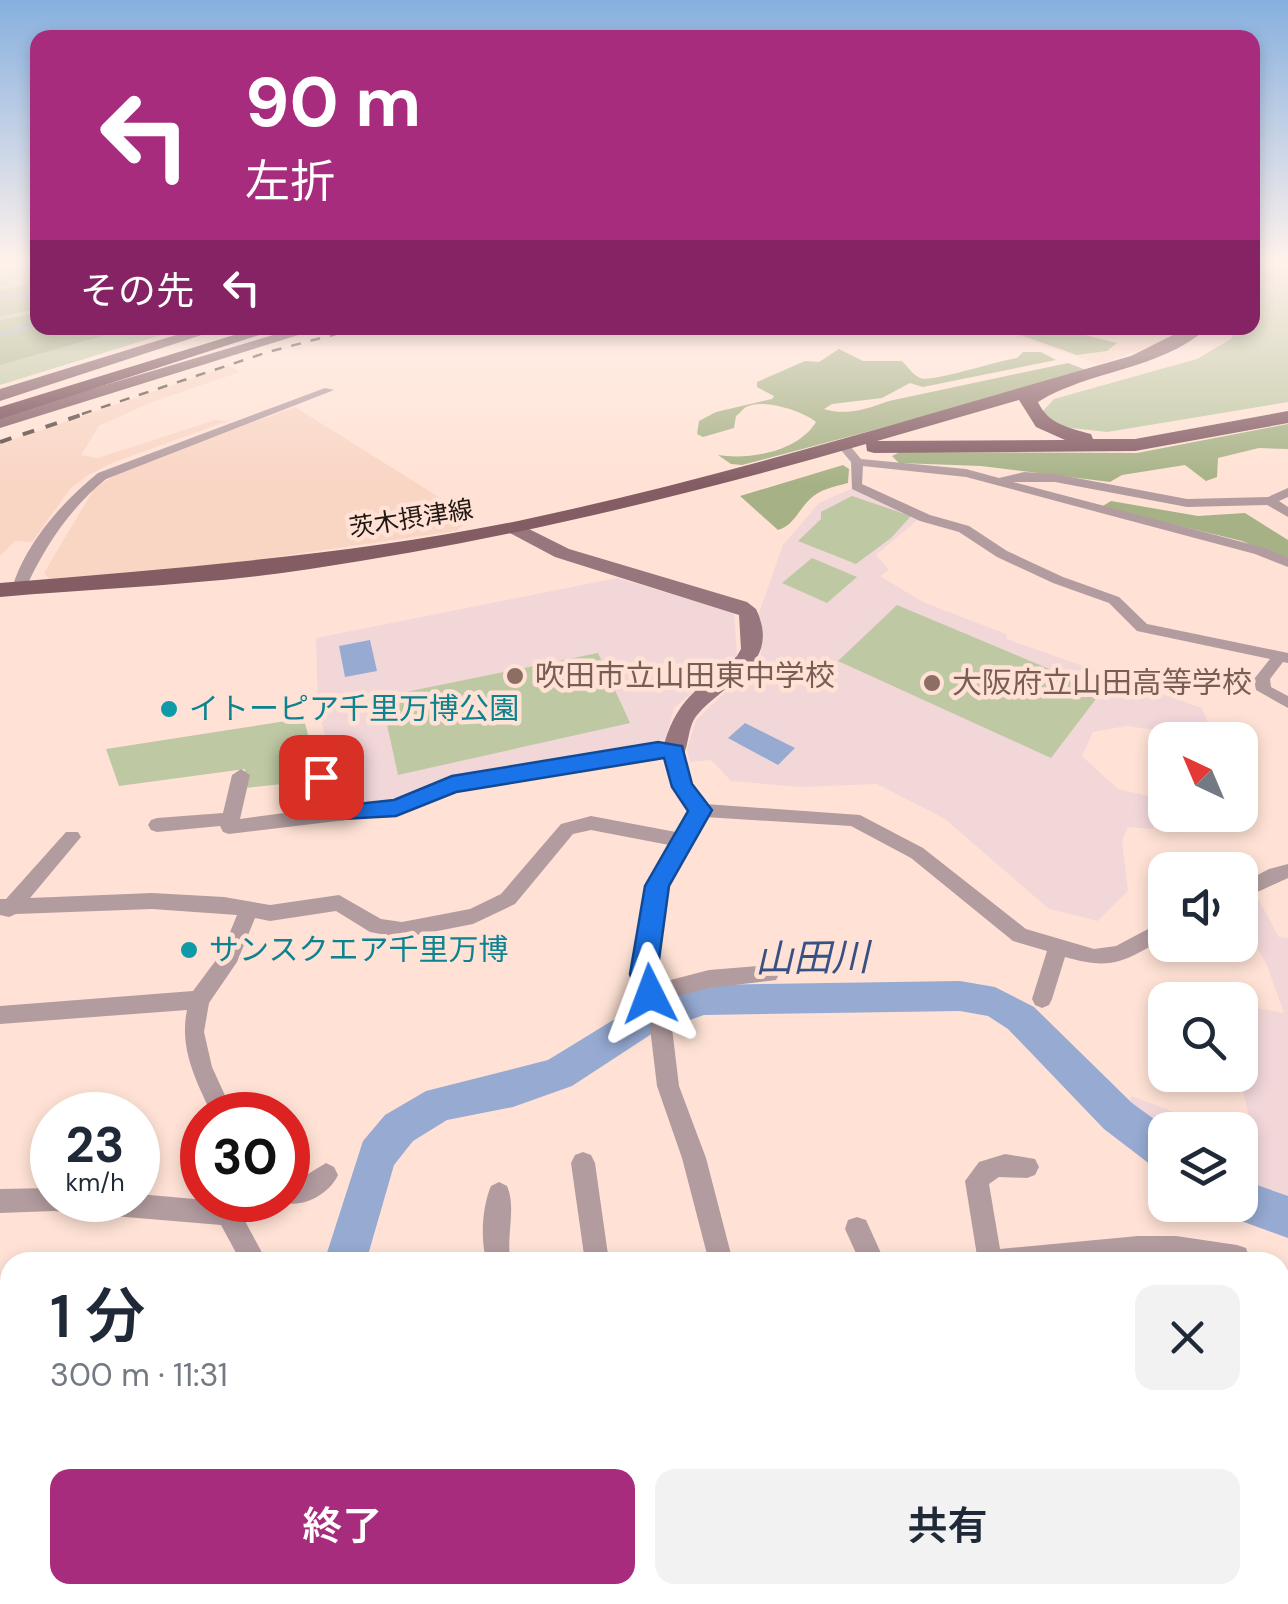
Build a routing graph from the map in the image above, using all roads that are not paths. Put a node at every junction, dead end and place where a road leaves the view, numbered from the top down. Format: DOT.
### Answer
graph roads {
  1 [pos="193,335"];
  2 [pos="221,335"];
  3 [pos="230,335"];
  4 [pos="248,335"];
  5 [pos="258,335"];
  6 [pos="289,335"];
  7 [pos="1186,335"];
  8 [pos="185,365"];
  9 [pos="136,367"];
  10 [pos="1052,386"];
  11 [pos="329,390"];
  12 [pos="0,395"];
  13 [pos="0,405"];
  14 [pos="0,413"];
  15 [pos="1288,413"];
  16 [pos="0,422"];
  17 [pos="0,431"];
  18 [pos="822,452"];
  19 [pos="852,456"];
  20 [pos="997,481"];
  21 [pos="1288,492"];
  22 [pos="1270,501"];
  23 [pos="1288,513"];
  24 [pos="515,528"];
  25 [pos="1288,563"];
  26 [pos="10,589"];
  27 [pos="1284,657"];
  28 [pos="1288,703"];
  29 [pos="674,752"];
  30 [pos="241,775"];
  31 [pos="700,810"];
  32 [pos="350,813"];
  33 [pos="315,816"];
  34 [pos="231,819"];
  35 [pos="157,825"];
  36 [pos="72,837"];
  37 [pos="680,840"];
  38 [pos="1288,871"];
  39 [pos="1258,887"];
  40 [pos="5,908"];
  41 [pos="248,912"];
  42 [pos="1148,938"];
  43 [pos="1058,947"];
  44 [pos="769,974"];
  45 [pos="1042,999"];
  46 [pos="199,1000"];
  47 [pos="0,1016"];
  48 [pos="660,1028"];
  49 [pos="212,1092"];
  50 [pos="1027,1166"];
  51 [pos="591,1173"];
  52 [pos="326,1175"];
  53 [pos="310,1186"];
  54 [pos="499,1194"];
  55 [pos="30,1200"];
  56 [pos="0,1201"];
  57 [pos="234,1222"];
  58 [pos="856,1229"];
  59 [pos="249,1252"];
  60 [pos="496,1252"];
  61 [pos="595,1252"];
  62 [pos="718,1252"];
  63 [pos="867,1252"];
  64 [pos="989,1252"];
  65 [pos="1096,1252"];
  66 [pos="1194,1252"];
  1 -- 12 [label="main road"];
  2 -- 9 [label="highway"];
  3 -- 9 [label="highway"];
  4 -- 9 [label="highway"];
  5 -- 9 [label="highway"];
  6 -- 8 [label="main road"];
  7 -- 10 [label="main road, 茨木摂津線"];
  8 -- 16 [label="main road"];
  8 -- 17 [label="main road"];
  9 -- 13 [label="highway"];
  9 -- 14 [label="highway"];
  10 -- 15 [label="main road, 茨木摂津線"];
  10 -- 18 [label="main road, 茨木摂津線"];
  11 -- 26 [label="street"];
  15 -- 19 [label="main road, 茨木摂津線"];
  18 -- 19 [label="main road, 茨木摂津線"];
  18 -- 24 [label="main road, 茨木摂津線"];
  19 -- 20 [label="street"];
  19 -- 27 [label="street"];
  20 -- 22 [label="street"];
  20 -- 25 [label="street"];
  21 -- 22 [label="street"];
  22 -- 23 [label="street"];
  24 -- 26 [label="main road, 茨木摂津線"];
  24 -- 29 [label="street"];
  27 -- 28 [label="street"];
  29 -- 31 [label="street"];
  29 -- 32 [label="street"];
  30 -- 34 [label="street"];
  31 -- 37 [label="street"];
  31 -- 43 [label="street"];
  32 -- 33 [label="street"];
  32 -- 33 [label="street"];
  33 -- 34 [label="street"];
  34 -- 35 [label="street"];
  36 -- 40 [label="street"];
  37 -- 41 [label="street"];
  37 -- 44 [label="street"];
  38 -- 39 [label="street"];
  40 -- 41 [label="street"];
  41 -- 46 [label="street"];
  42 -- 43 [label="street"];
  43 -- 45 [label="street"];
  46 -- 47 [label="street"];
  46 -- 49 [label="street"];
  48 -- 62 [label="street"];
  50 -- 64 [label="street"];
  51 -- 61 [label="street"];
  52 -- 53 [label="street"];
  54 -- 60 [label="street"];
  55 -- 56 [label="street"];
  57 -- 59 [label="street"];
  58 -- 63 [label="street"];
  65 -- 66 [label="street"];
}
